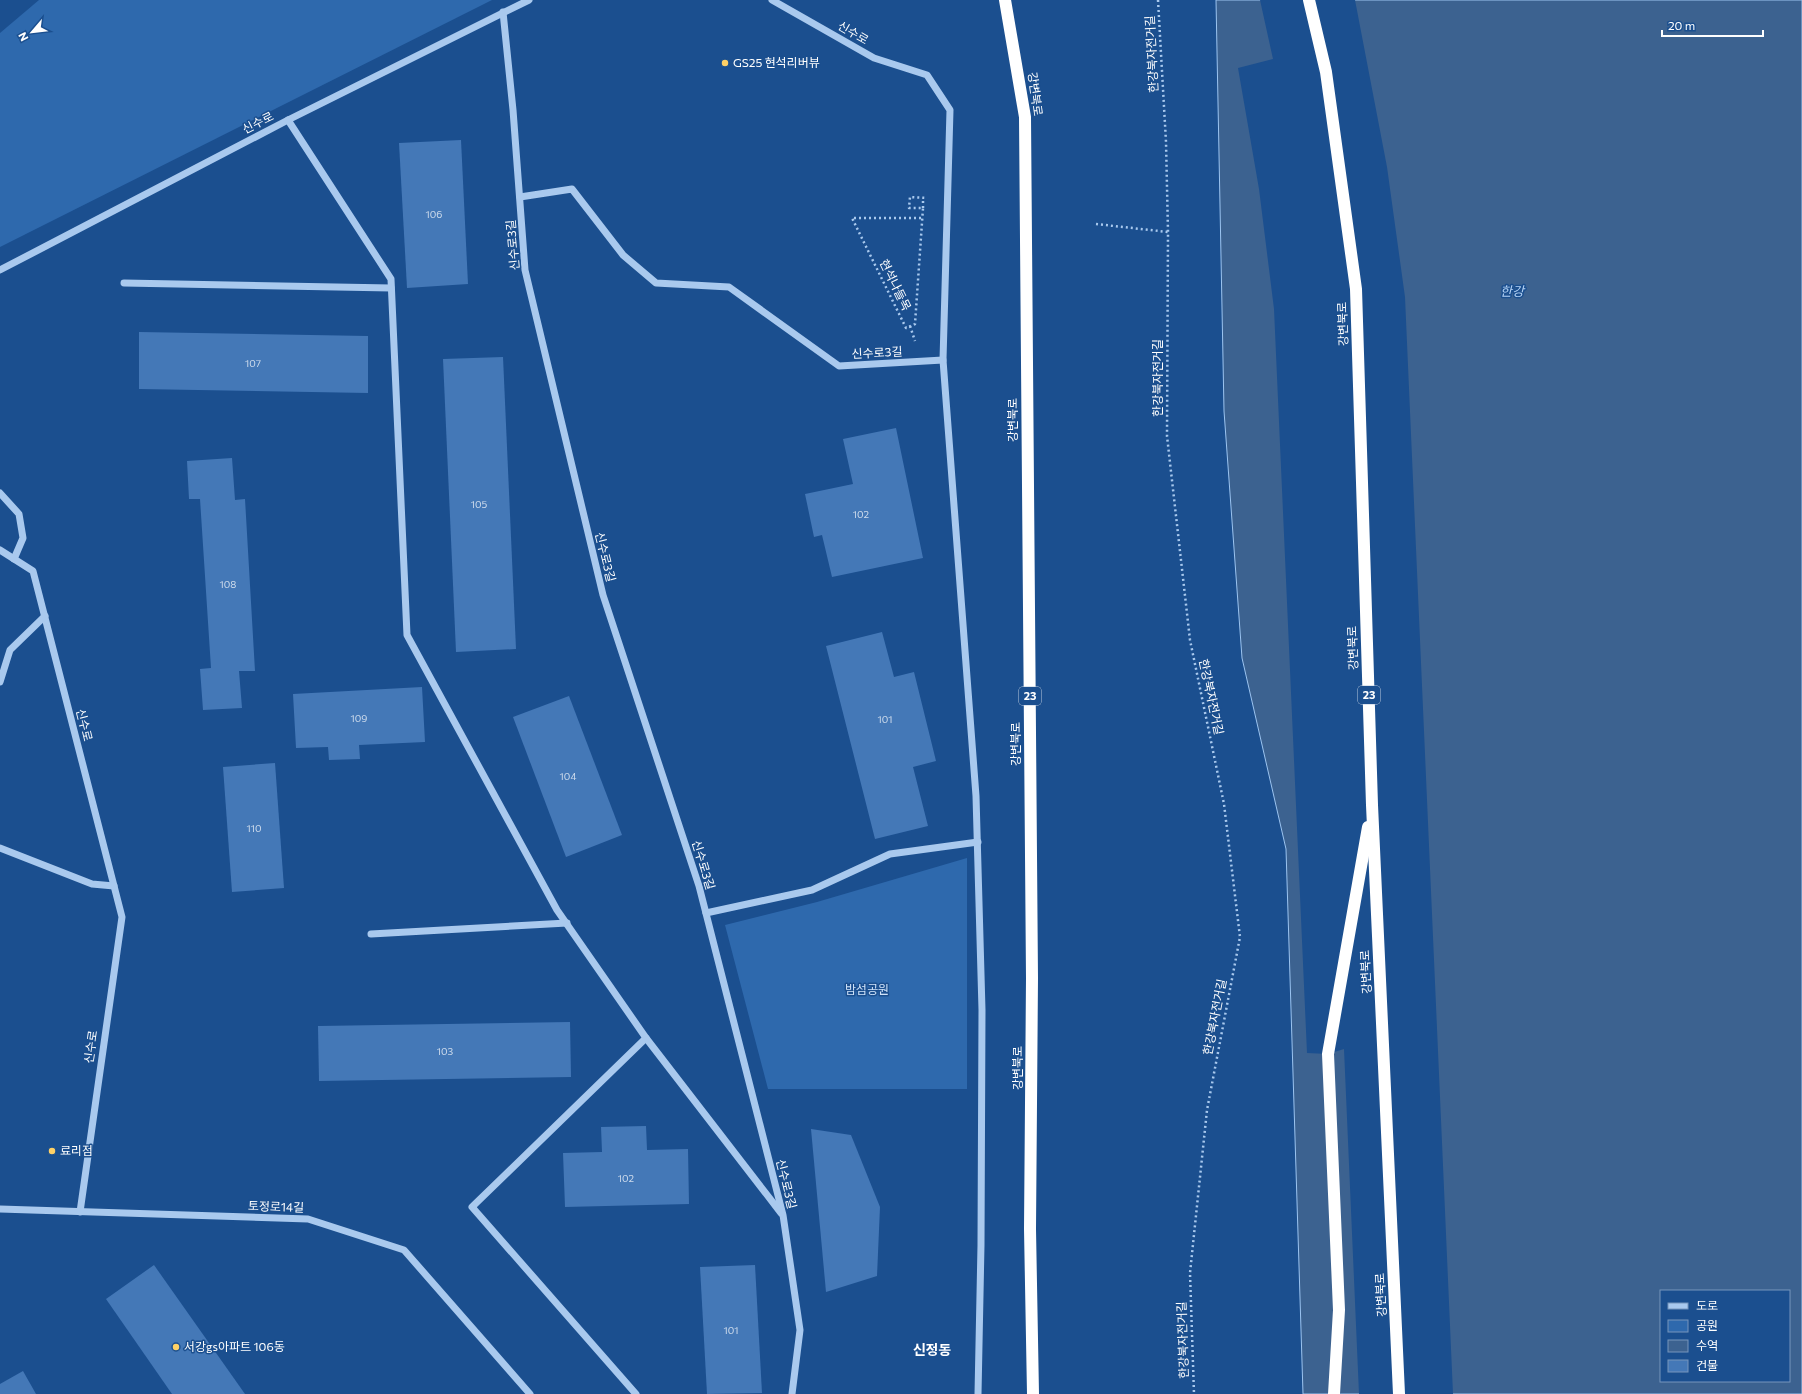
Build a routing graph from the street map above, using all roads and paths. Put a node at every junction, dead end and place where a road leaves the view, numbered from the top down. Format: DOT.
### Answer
graph roads {
  1 [pos="529,0"];
  2 [pos="772,0"];
  3 [pos="1005,0"];
  4 [pos="1158,0"];
  5 [pos="1309,0"];
  6 [pos="503,12"];
  7 [pos="288,120"];
  8 [pos="520,197"];
  9 [pos="923,198"];
  10 [pos="930,198"];
  11 [pos="923,208"];
  12 [pos="921,218"];
  13 [pos="1096,224"];
  14 [pos="1168,232"];
  15 [pos="0,270"];
  16 [pos="124,283"];
  17 [pos="392,288"];
  18 [pos="910,326"];
  19 [pos="916,345"];
  20 [pos="943,360"];
  21 [pos="0,493"];
  22 [pos="0,550"];
  23 [pos="14,559"];
  24 [pos="44,616"];
  25 [pos="0,682"];
  26 [pos="1372,805"];
  27 [pos="978,842"];
  28 [pos="0,848"];
  29 [pos="114,886"];
  30 [pos="706,913"];
  31 [pos="567,923"];
  32 [pos="371,934"];
  33 [pos="646,1038"];
  34 [pos="0,1209"];
  35 [pos="80,1212"];
  36 [pos="783,1216"];
  37 [pos="530,1394"];
  38 [pos="636,1394"];
  39 [pos="792,1394"];
  40 [pos="978,1394"];
  41 [pos="1033,1394"];
  42 [pos="1194,1394"];
  43 [pos="1334,1394"];
  44 [pos="1399,1394"];
  1 -- 6 [label="street, 신수로"];
  2 -- 20 [label="street, 신수로"];
  3 -- 41 [label="highway, 강변북로 / 23"];
  4 -- 14 [label="path, 한강북자전거길"];
  5 -- 26 [label="highway, 강변북로 / 23"];
  6 -- 7 [label="street, 신수로"];
  6 -- 8 [label="street, 신수로3길"];
  7 -- 15 [label="street, 신수로"];
  7 -- 17 [label="street"];
  8 -- 20 [label="street, 신수로3길"];
  8 -- 30 [label="street, 신수로3길"];
  9 -- 10 [label="path"];
  9 -- 11 [label="path"];
  9 -- 11 [label="path"];
  11 -- 18 [label="path, 현석나들목"];
  12 -- 18 [label="path, 현석나들목"];
  13 -- 14 [label="path"];
  14 -- 42 [label="path, 한강북자전거길"];
  16 -- 17 [label="street"];
  17 -- 31 [label="street"];
  18 -- 19 [label="path"];
  20 -- 27 [label="street"];
  21 -- 23 [label="street"];
  22 -- 23 [label="street, 신수로"];
  23 -- 24 [label="street, 신수로"];
  24 -- 25 [label="street"];
  24 -- 29 [label="street, 신수로"];
  26 -- 43 [label="highway"];
  26 -- 44 [label="highway, 강변북로 / 23"];
  27 -- 30 [label="street"];
  27 -- 40 [label="street"];
  28 -- 29 [label="street"];
  29 -- 35 [label="street, 신수로"];
  30 -- 36 [label="street, 신수로3길"];
  31 -- 32 [label="street"];
  31 -- 33 [label="street"];
  33 -- 36 [label="street"];
  33 -- 38 [label="street"];
  34 -- 35 [label="street, 토정로14길"];
  35 -- 37 [label="street, 토정로14길"];
  36 -- 39 [label="street, 신수로3길"];
}
